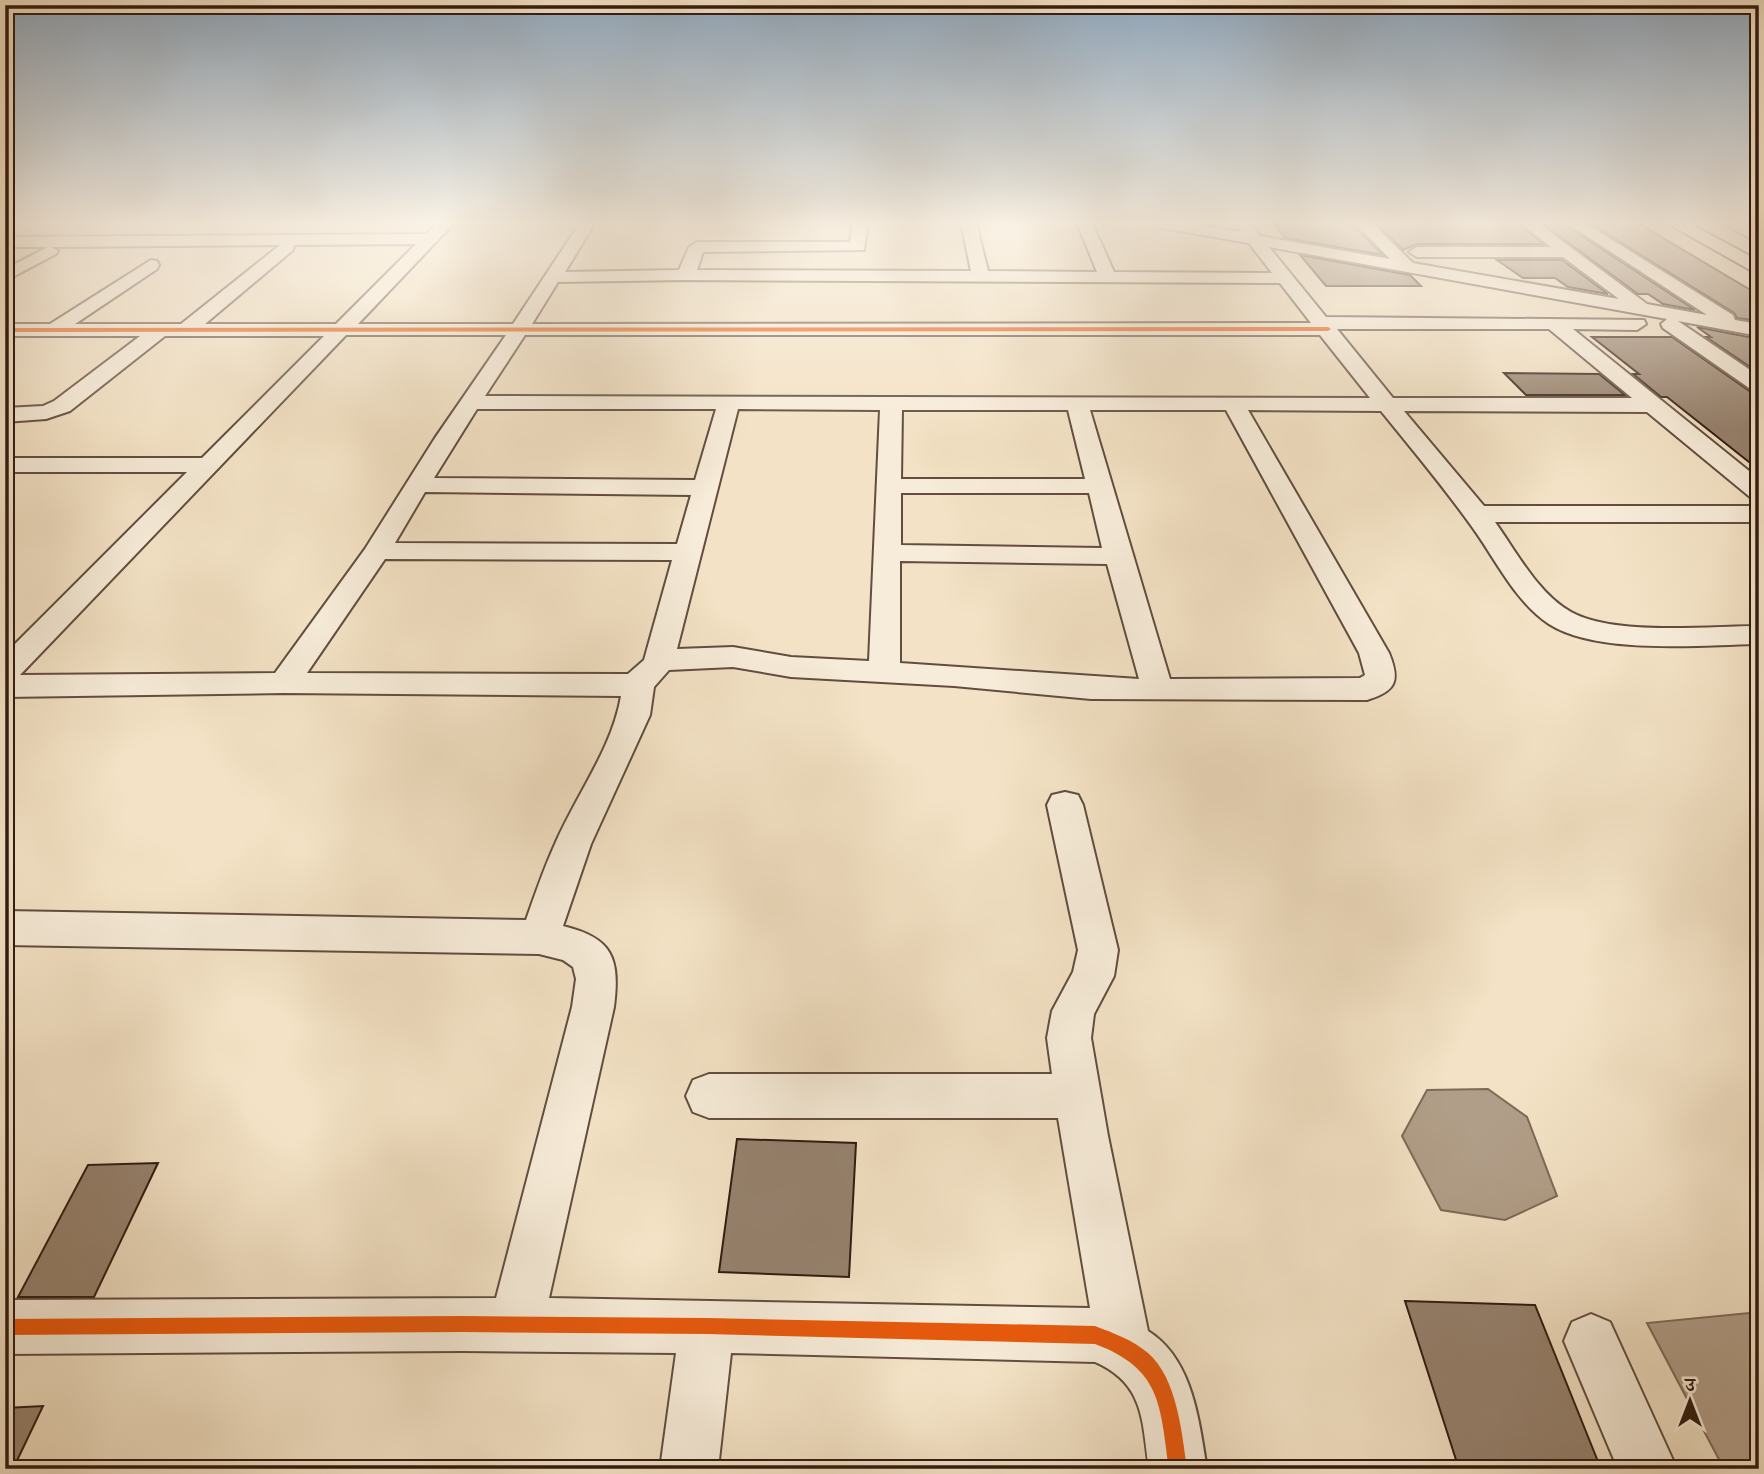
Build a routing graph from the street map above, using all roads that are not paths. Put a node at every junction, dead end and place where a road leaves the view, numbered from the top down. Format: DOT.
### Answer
graph roads {
  1 [pos="111,292"];
  2 [pos="233,292"];
  3 [pos="377,292"];
  4 [pos="544,292"];
  5 [pos="1296,292"];
  6 [pos="1546,292"];
  7 [pos="1621,292"];
  8 [pos="1683,292"];
  9 [pos="1644,310"];
  10 [pos="1702,320"];
  11 [pos="1554,324"];
  12 [pos="1670,324"];
  13 [pos="1325,326"];
  14 [pos="1737,326"];
  15 [pos="5,330"];
  16 [pos="54,330"];
  17 [pos="160,330"];
  18 [pos="186,330"];
  19 [pos="519,330"];
  20 [pos="1759,330"];
  21 [pos="338,331"];
  22 [pos="1759,386"];
  23 [pos="470,402"];
  24 [pos="1077,403"];
  25 [pos="728,404"];
  26 [pos="891,404"];
  27 [pos="1233,404"];
  28 [pos="1387,404"];
  29 [pos="1651,405"];
  30 [pos="5,415"];
  31 [pos="5,465"];
  32 [pos="209,465"];
  33 [pos="417,485"];
  34 [pos="889,486"];
  35 [pos="1099,486"];
  36 [pos="706,488"];
  37 [pos="1759,492"];
  38 [pos="1476,514"];
  39 [pos="1759,514"];
  40 [pos="377,551"];
  41 [pos="687,552"];
  42 [pos="887,553"];
  43 [pos="1118,556"];
  44 [pos="1759,635"];
  45 [pos="884,671"];
  46 [pos="5,672"];
  47 [pos="649,672"];
  48 [pos="284,683"];
  49 [pos="5,686"];
  50 [pos="1158,690"];
  51 [pos="1065,805"];
  52 [pos="5,928"];
  53 [pos="539,937"];
  54 [pos="709,1096"];
  55 [pos="1077,1096"];
  56 [pos="516,1325"];
  57 [pos="707,1326"];
  58 [pos="5,1327"];
  59 [pos="1591,1341"];
  60 [pos="1124,1345"];
  61 [pos="689,1469"];
  62 [pos="1178,1469"];
  63 [pos="1648,1469"];
  1 -- 16 [label="street"];
  2 -- 18 [label="street"];
  3 -- 21 [label="street"];
  4 -- 19 [label="street"];
  5 -- 13 [label="street"];
  6 -- 9 [label="street"];
  7 -- 9 [label="street"];
  8 -- 14 [label="street"];
  9 -- 10 [label="street"];
  10 -- 12 [label="street"];
  10 -- 14 [label="street"];
  11 -- 12 [label="street"];
  11 -- 13 [label="street"];
  11 -- 29 [label="street"];
  12 -- 22 [label="street"];
  13 -- 19 [label="street"];
  13 -- 28 [label="street"];
  14 -- 20 [label="street"];
  15 -- 16 [label="street"];
  16 -- 17 [label="street"];
  17 -- 18 [label="street"];
  17 -- 30 [label="street"];
  18 -- 21 [label="street"];
  19 -- 21 [label="street"];
  19 -- 23 [label="street"];
  21 -- 32 [label="street"];
  23 -- 25 [label="street"];
  23 -- 33 [label="street"];
  24 -- 26 [label="street"];
  24 -- 27 [label="street"];
  24 -- 35 [label="street"];
  25 -- 26 [label="street"];
  25 -- 36 [label="street"];
  26 -- 34 [label="street"];
  27 -- 28 [label="street"];
  27 -- 50 [label="street"];
  28 -- 29 [label="street"];
  28 -- 38 [label="street"];
  29 -- 37 [label="street"];
  31 -- 32 [label="street"];
  32 -- 46 [label="street"];
  33 -- 36 [label="street"];
  33 -- 40 [label="street"];
  34 -- 35 [label="street"];
  34 -- 42 [label="street"];
  35 -- 43 [label="street"];
  36 -- 41 [label="street"];
  38 -- 39 [label="street"];
  38 -- 44 [label="street"];
  40 -- 41 [label="street"];
  40 -- 48 [label="street"];
  41 -- 47 [label="street"];
  42 -- 43 [label="street"];
  42 -- 45 [label="street"];
  43 -- 50 [label="street"];
  45 -- 47 [label="street"];
  45 -- 50 [label="street"];
  47 -- 48 [label="street"];
  47 -- 53 [label="street"];
  48 -- 49 [label="street"];
  51 -- 55 [label="street"];
  52 -- 53 [label="street"];
  53 -- 56 [label="street"];
  54 -- 55 [label="street"];
  55 -- 60 [label="street"];
  56 -- 57 [label="street"];
  56 -- 58 [label="street"];
  57 -- 60 [label="street"];
  57 -- 61 [label="street"];
  59 -- 63 [label="street"];
  60 -- 62 [label="street"];
}
